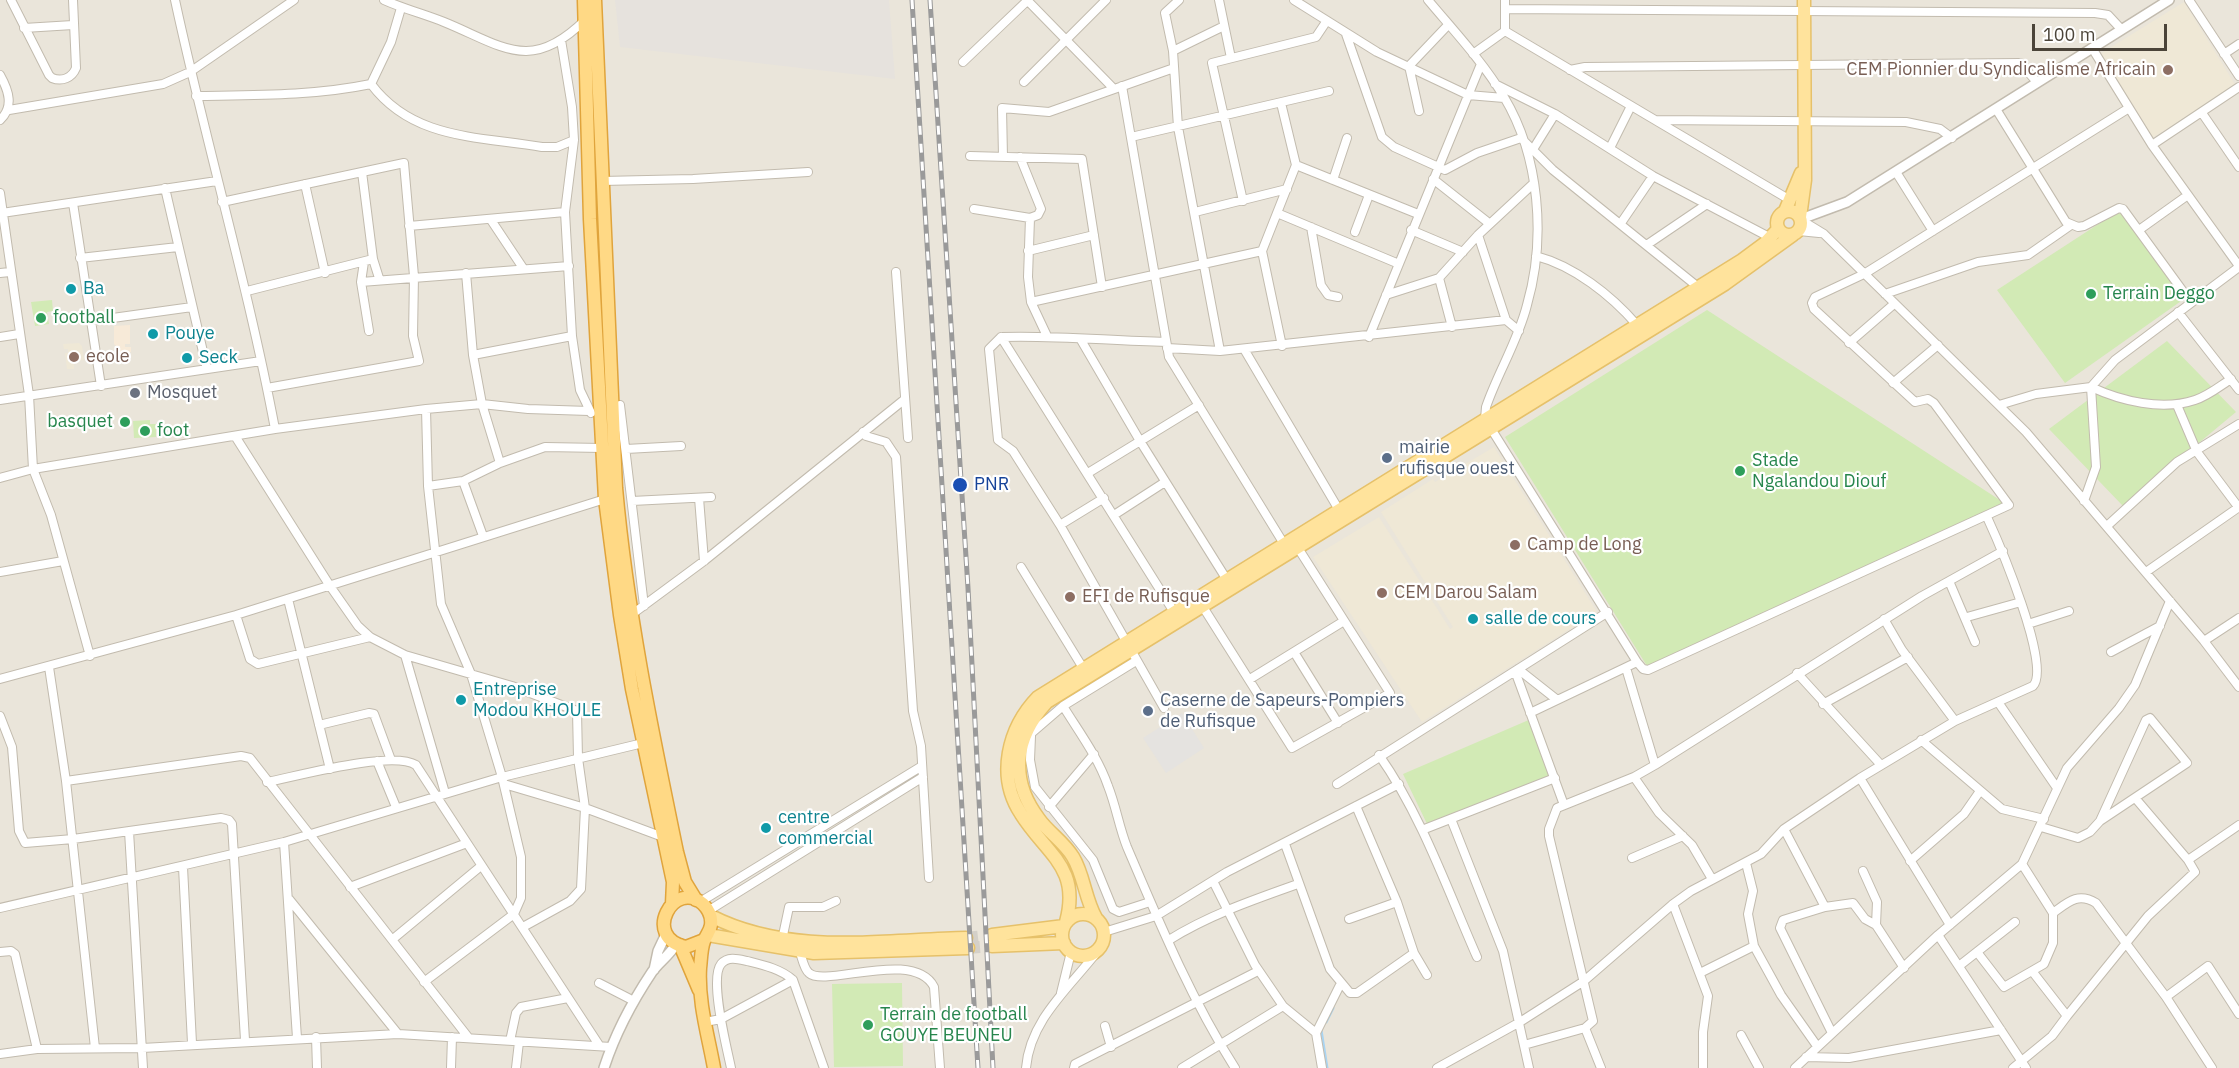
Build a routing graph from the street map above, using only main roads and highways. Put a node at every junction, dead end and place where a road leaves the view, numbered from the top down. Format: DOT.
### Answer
graph roads {
  1 [pos="584,0"];
  2 [pos="595,0"];
  3 [pos="1804,6"];
  4 [pos="1803,166"];
  5 [pos="1787,206"];
  6 [pos="1799,224"];
  7 [pos="1775,233"];
  8 [pos="1488,423"];
  9 [pos="1130,651"];
  10 [pos="672,904"];
  11 [pos="704,907"];
  12 [pos="1096,918"];
  13 [pos="1065,924"];
  14 [pos="706,938"];
  15 [pos="678,945"];
  16 [pos="1067,947"];
  17 [pos="700,991"];
  18 [pos="714,1068"];
  1 -- 10 [label="highway"];
  2 -- 11 [label="highway"];
  3 -- 4 [label="main road"];
  4 -- 5 [label="main road"];
  4 -- 6 [label="main road"];
  5 -- 6 [label="main road"];
  5 -- 7 [label="main road"];
  6 -- 7 [label="main road"];
  6 -- 8 [label="main road"];
  7 -- 8 [label="main road"];
  8 -- 9 [label="main road"];
  8 -- 9 [label="main road"];
  9 -- 12 [label="main road"];
  9 -- 13 [label="main road"];
  10 -- 11 [label="highway"];
  10 -- 15 [label="highway"];
  11 -- 14 [label="highway"];
  11 -- 14 [label="main road"];
  12 -- 13 [label="main road"];
  12 -- 16 [label="main road"];
  13 -- 16 [label="main road"];
  13 -- 16 [label="main road"];
  14 -- 15 [label="highway"];
  14 -- 17 [label="highway"];
  15 -- 17 [label="highway"];
  17 -- 18 [label="highway"];
}
